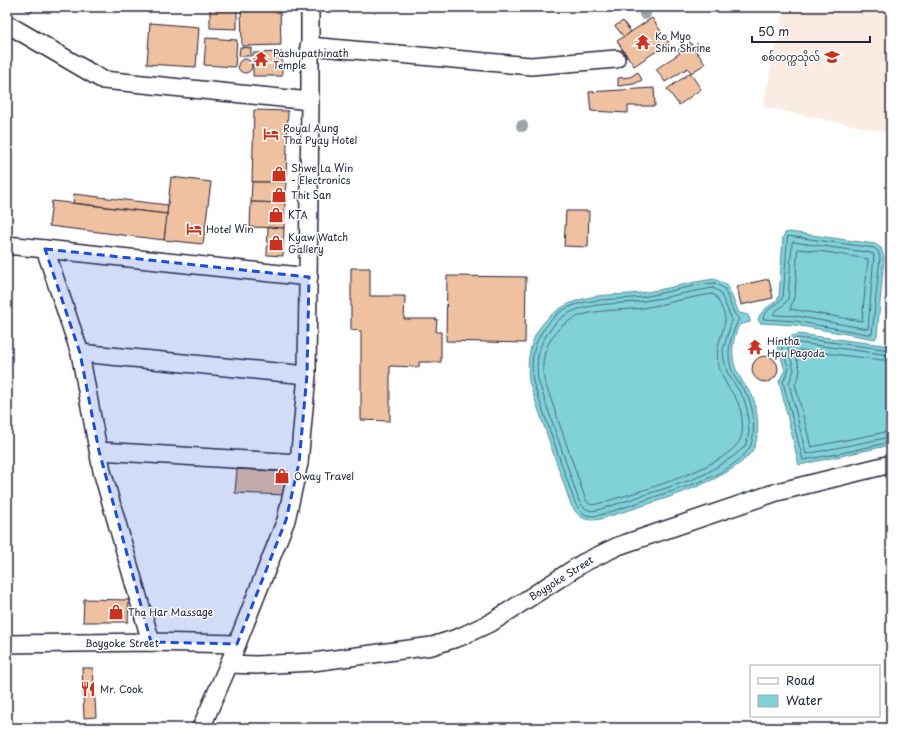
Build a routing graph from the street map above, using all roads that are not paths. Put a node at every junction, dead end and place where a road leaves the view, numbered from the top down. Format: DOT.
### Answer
graph roads {
  1 [pos="310,7"];
  2 [pos="7,24"];
  3 [pos="309,46"];
  4 [pos="616,59"];
  5 [pos="310,101"];
  6 [pos="7,245"];
  7 [pos="45,249"];
  8 [pos="309,277"];
  9 [pos="80,353"];
  10 [pos="307,375"];
  11 [pos="100,452"];
  12 [pos="299,463"];
  13 [pos="891,464"];
  14 [pos="151,642"];
  15 [pos="7,644"];
  16 [pos="237,644"];
  17 [pos="229,664"];
  18 [pos="201,728"];
  1 -- 3 [label="street"];
  2 -- 5 [label="street"];
  3 -- 4 [label="street"];
  3 -- 5 [label="street"];
  5 -- 8 [label="street"];
  6 -- 7 [label="street"];
  7 -- 8 [label="street"];
  7 -- 9 [label="street"];
  8 -- 10 [label="street"];
  9 -- 10 [label="street"];
  9 -- 11 [label="street"];
  10 -- 12 [label="street"];
  11 -- 12 [label="street"];
  11 -- 14 [label="street"];
  12 -- 16 [label="street"];
  13 -- 17 [label="street, Boygoke Street"];
  14 -- 15 [label="street, Boygoke Street"];
  14 -- 16 [label="street, Boygoke Street"];
  16 -- 17 [label="street"];
  17 -- 18 [label="street"];
}
